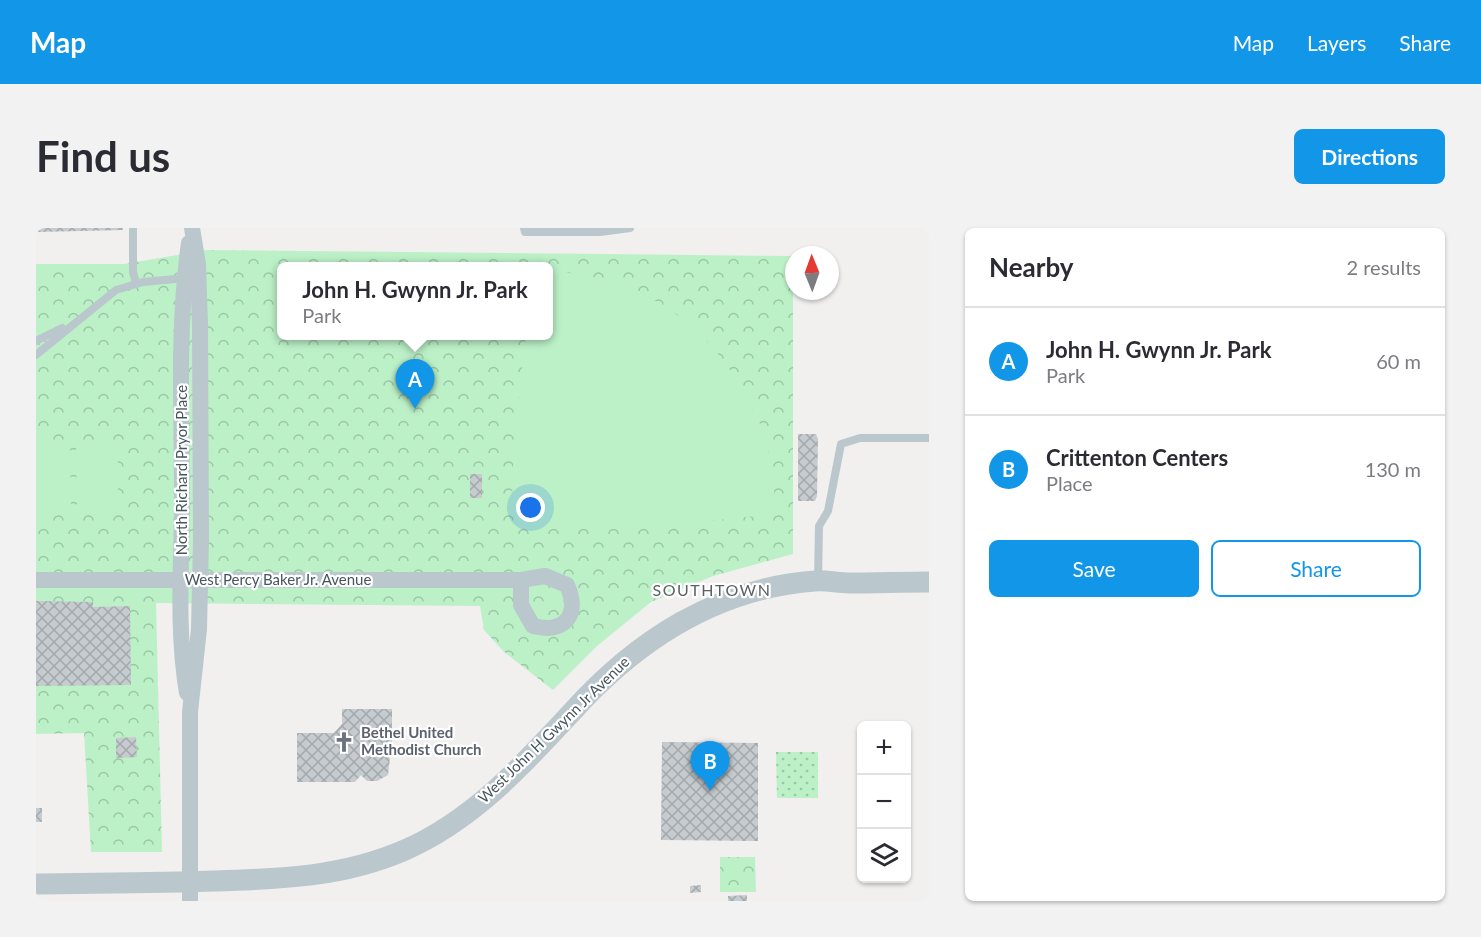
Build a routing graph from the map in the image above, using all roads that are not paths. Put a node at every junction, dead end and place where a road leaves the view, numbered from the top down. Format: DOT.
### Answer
graph roads {
  1 [pos="133,228"];
  2 [pos="192,228"];
  3 [pos="524,228"];
  4 [pos="630,228"];
  5 [pos="192,278"];
  6 [pos="136,283"];
  7 [pos="78,319"];
  8 [pos="36,341"];
  9 [pos="36,355"];
  10 [pos="929,438"];
  11 [pos="191,579"];
  12 [pos="36,580"];
  13 [pos="521,580"];
  14 [pos="818,581"];
  15 [pos="929,582"];
  16 [pos="36,884"];
  17 [pos="190,892"];
  1 -- 6 [label="lane"];
  2 -- 5 [label="street, North Richard Pryor Place"];
  3 -- 4 [label="lane"];
  5 -- 6 [label="lane"];
  5 -- 11 [label="street, North Richard Pryor Place"];
  6 -- 7 [label="lane"];
  7 -- 8 [label="lane"];
  7 -- 9 [label="lane"];
  10 -- 14 [label="lane"];
  11 -- 12 [label="street, West Percy Baker Jr. Avenue"];
  11 -- 13 [label="street, West Percy Baker Jr. Avenue"];
  11 -- 17 [label="street, North Richard Pryor Place"];
  14 -- 15 [label="street, West John H Gwynn Jr Avenue"];
  14 -- 17 [label="street, West John H Gwynn Jr Avenue"];
  16 -- 17 [label="street, West John H Gwynn Jr Avenue"];
}
